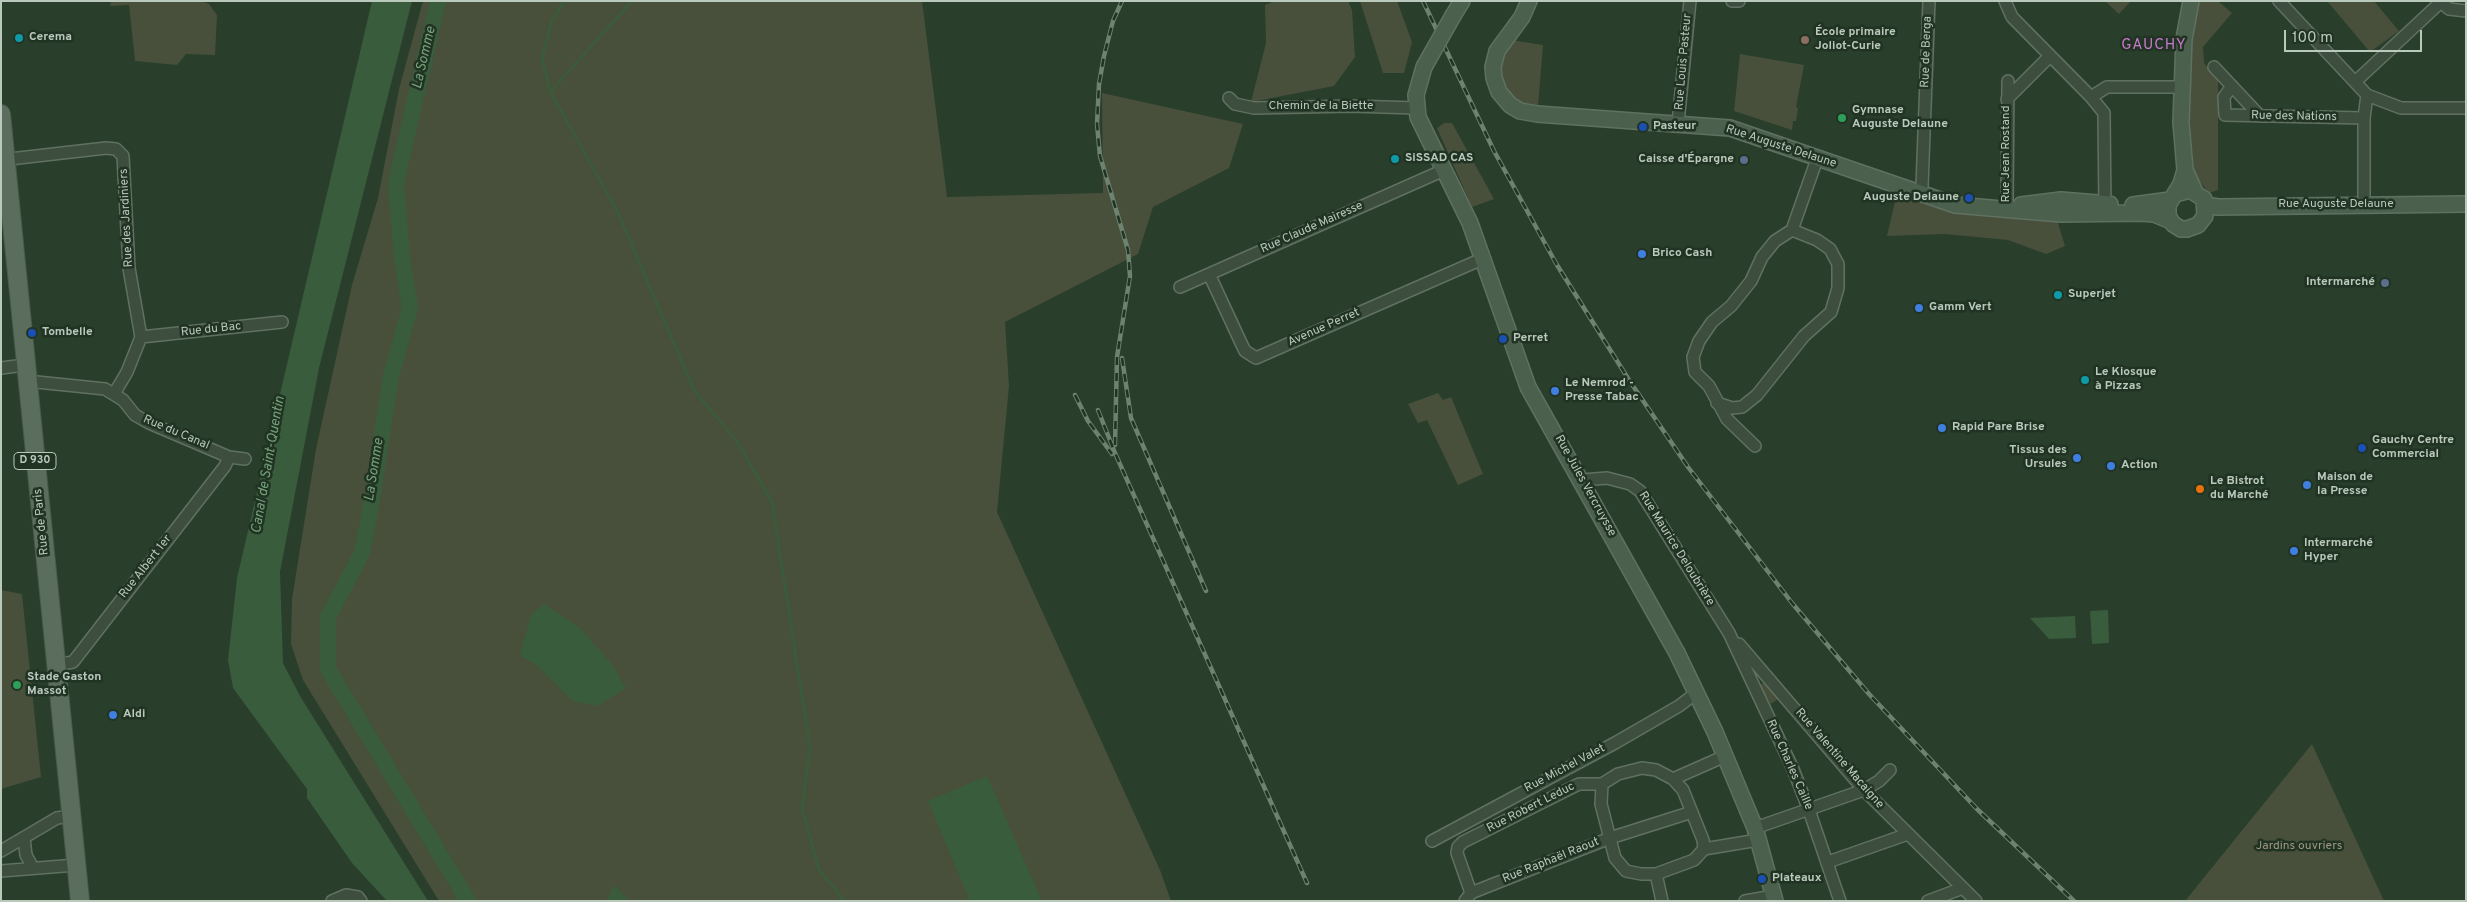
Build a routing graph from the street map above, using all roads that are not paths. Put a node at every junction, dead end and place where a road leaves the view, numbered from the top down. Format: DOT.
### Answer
graph roads {
  1 [pos="1529,1"];
  2 [pos="1690,1"];
  3 [pos="1732,1"];
  4 [pos="1739,1"];
  5 [pos="1929,1"];
  6 [pos="2005,1"];
  7 [pos="2191,1"];
  8 [pos="2279,1"];
  9 [pos="2424,1"];
  10 [pos="2442,2"];
  11 [pos="1458,8"];
  12 [pos="2432,10"];
  13 [pos="2466,11"];
  14 [pos="2050,56"];
  15 [pos="2214,67"];
  16 [pos="2008,80"];
  17 [pos="2355,82"];
  18 [pos="2180,86"];
  19 [pos="2232,86"];
  20 [pos="2368,95"];
  21 [pos="1229,98"];
  22 [pos="2007,99"];
  23 [pos="2095,101"];
  24 [pos="1416,108"];
  25 [pos="2466,108"];
  26 [pos="1,114"];
  27 [pos="2260,116"];
  28 [pos="2364,118"];
  29 [pos="1678,123"];
  30 [pos="3,159"];
  31 [pos="1817,159"];
  32 [pos="1444,170"];
  33 [pos="2185,170"];
  34 [pos="2195,192"];
  35 [pos="1919,193"];
  36 [pos="2172,197"];
  37 [pos="2364,204"];
  38 [pos="2466,204"];
  39 [pos="2206,205"];
  40 [pos="2007,208"];
  41 [pos="2105,208"];
  42 [pos="2170,221"];
  43 [pos="1792,230"];
  44 [pos="7,238"];
  45 [pos="1482,259"];
  46 [pos="1209,274"];
  47 [pos="1180,287"];
  48 [pos="282,322"];
  49 [pos="141,338"];
  50 [pos="1,368"];
  51 [pos="26,373"];
  52 [pos="114,394"];
  53 [pos="1717,403"];
  54 [pos="1755,446"];
  55 [pos="229,457"];
  56 [pos="245,459"];
  57 [pos="1582,480"];
  58 [pos="1729,633"];
  59 [pos="55,665"];
  60 [pos="1696,693"];
  61 [pos="1725,756"];
  62 [pos="1890,770"];
  63 [pos="1672,779"];
  64 [pos="1602,784"];
  65 [pos="1864,790"];
  66 [pos="1809,810"];
  67 [pos="1692,812"];
  68 [pos="71,816"];
  69 [pos="1757,834"];
  70 [pos="1908,834"];
  71 [pos="24,838"];
  72 [pos="1610,838"];
  73 [pos="1432,842"];
  74 [pos="1704,849"];
  75 [pos="1,851"];
  76 [pos="1828,862"];
  77 [pos="76,865"];
  78 [pos="33,868"];
  79 [pos="1,872"];
  80 [pos="1656,874"];
  81 [pos="1963,888"];
  82 [pos="1468,897"];
  83 [pos="1775,898"];
  84 [pos="80,901"];
  85 [pos="332,901"];
  86 [pos="362,901"];
  87 [pos="1662,901"];
  88 [pos="1745,901"];
  89 [pos="1840,901"];
  90 [pos="1928,901"];
  91 [pos="1976,901"];
  1 -- 29 [label="street, Rue Auguste Delaune"];
  2 -- 29 [label="street, Rue Louis Pasteur"];
  3 -- 4 [label="street"];
  5 -- 35 [label="street, Rue de Berga"];
  6 -- 14 [label="street"];
  7 -- 18 [label="street"];
  8 -- 17 [label="street"];
  9 -- 12 [label="street"];
  10 -- 12 [label="street"];
  10 -- 13 [label="street"];
  11 -- 24 [label="street, Rue Jules Vercruysse, bridge"];
  12 -- 17 [label="street"];
  14 -- 22 [label="street, Rue Jean Rostand"];
  14 -- 23 [label="street"];
  15 -- 19 [label="street"];
  16 -- 22 [label="street, Rue Jean Rostand"];
  17 -- 20 [label="street"];
  18 -- 23 [label="street"];
  18 -- 33 [label="street"];
  19 -- 27 [label="street"];
  19 -- 27 [label="street, Rue des Nations"];
  20 -- 25 [label="street"];
  20 -- 28 [label="street"];
  21 -- 24 [label="street, Chemin de la Biette"];
  22 -- 40 [label="street, Rue Jean Rostand"];
  23 -- 41 [label="street"];
  24 -- 32 [label="street, Rue Jules Vercruysse"];
  26 -- 30 [label="main road, Rue de Paris / D 930"];
  27 -- 28 [label="street, Rue des Nations"];
  28 -- 37 [label="street"];
  29 -- 31 [label="street, Rue Auguste Delaune"];
  30 -- 44 [label="main road, Rue de Paris / D 930"];
  30 -- 49 [label="street, Rue des Jardiniers"];
  31 -- 35 [label="street, Rue Auguste Delaune"];
  31 -- 43 [label="street"];
  32 -- 45 [label="street, Rue Jules Vercruysse"];
  32 -- 46 [label="street, Rue Claude Mairesse"];
  33 -- 34 [label="street"];
  33 -- 36 [label="street"];
  34 -- 36 [label="street"];
  34 -- 39 [label="street"];
  35 -- 40 [label="street, Rue Auguste Delaune"];
  36 -- 41 [label="street, Rue Auguste Delaune"];
  36 -- 42 [label="street"];
  37 -- 38 [label="street, Rue Auguste Delaune"];
  37 -- 39 [label="street, Rue Auguste Delaune"];
  39 -- 42 [label="street"];
  40 -- 41 [label="street, Rue Auguste Delaune"];
  41 -- 42 [label="street, Rue Auguste Delaune"];
  43 -- 53 [label="street"];
  43 -- 53 [label="street"];
  44 -- 51 [label="main road, Rue de Paris / D 930"];
  45 -- 46 [label="street, Avenue Perret"];
  45 -- 57 [label="street, Rue Jules Vercruysse"];
  46 -- 47 [label="street, Rue Claude Mairesse"];
  48 -- 49 [label="street, Rue du Bac"];
  49 -- 52 [label="street"];
  50 -- 51 [label="street, Rue du Canal"];
  51 -- 52 [label="street, Rue du Canal"];
  51 -- 59 [label="main road, Rue de Paris / D 930"];
  52 -- 55 [label="street, Rue du Canal"];
  53 -- 54 [label="street"];
  55 -- 56 [label="street, Rue du Canal"];
  55 -- 59 [label="street, Rue Albert 1er"];
  57 -- 58 [label="street, Rue Maurice Deloubrière"];
  57 -- 60 [label="street, Rue Jules Vercruysse"];
  58 -- 65 [label="street, Rue Valentine Macaigne"];
  58 -- 66 [label="street, Rue Charles Caille"];
  59 -- 68 [label="main road, Rue de Paris / D 930"];
  60 -- 61 [label="street, Rue Jules Vercruysse"];
  60 -- 73 [label="street, Rue Michel Valet"];
  61 -- 63 [label="street"];
  61 -- 69 [label="street, Rue Jules Vercruysse"];
  62 -- 65 [label="street, Rue Raphaël Raout"];
  63 -- 64 [label="street"];
  63 -- 67 [label="street"];
  64 -- 72 [label="street"];
  64 -- 82 [label="street, Rue Robert Leduc"];
  65 -- 66 [label="street, Rue Raphaël Raout"];
  65 -- 70 [label="street, Rue Valentine Macaigne"];
  66 -- 69 [label="street, Rue Raphaël Raout"];
  66 -- 76 [label="street, Rue Charles Caille"];
  67 -- 72 [label="street"];
  67 -- 74 [label="street"];
  68 -- 71 [label="street"];
  68 -- 77 [label="main road, Rue de Paris / D 930"];
  69 -- 74 [label="street, Rue Raphaël Raout"];
  69 -- 83 [label="street, Rue Jules Vercruysse"];
  70 -- 76 [label="street"];
  70 -- 81 [label="street, Rue Valentine Macaigne"];
  71 -- 75 [label="street"];
  71 -- 78 [label="street"];
  72 -- 80 [label="street, Rue Raphaël Raout"];
  72 -- 82 [label="street, Rue Raphaël Raout"];
  74 -- 80 [label="street, Rue Raphaël Raout"];
  76 -- 89 [label="street, Rue Charles Caille"];
  77 -- 78 [label="street"];
  77 -- 84 [label="main road, Rue de Paris / D 930"];
  78 -- 79 [label="street"];
  80 -- 87 [label="street"];
  81 -- 90 [label="street"];
  81 -- 91 [label="street, Rue Valentine Macaigne"];
  83 -- 88 [label="street"];
  85 -- 86 [label="street"];
}
